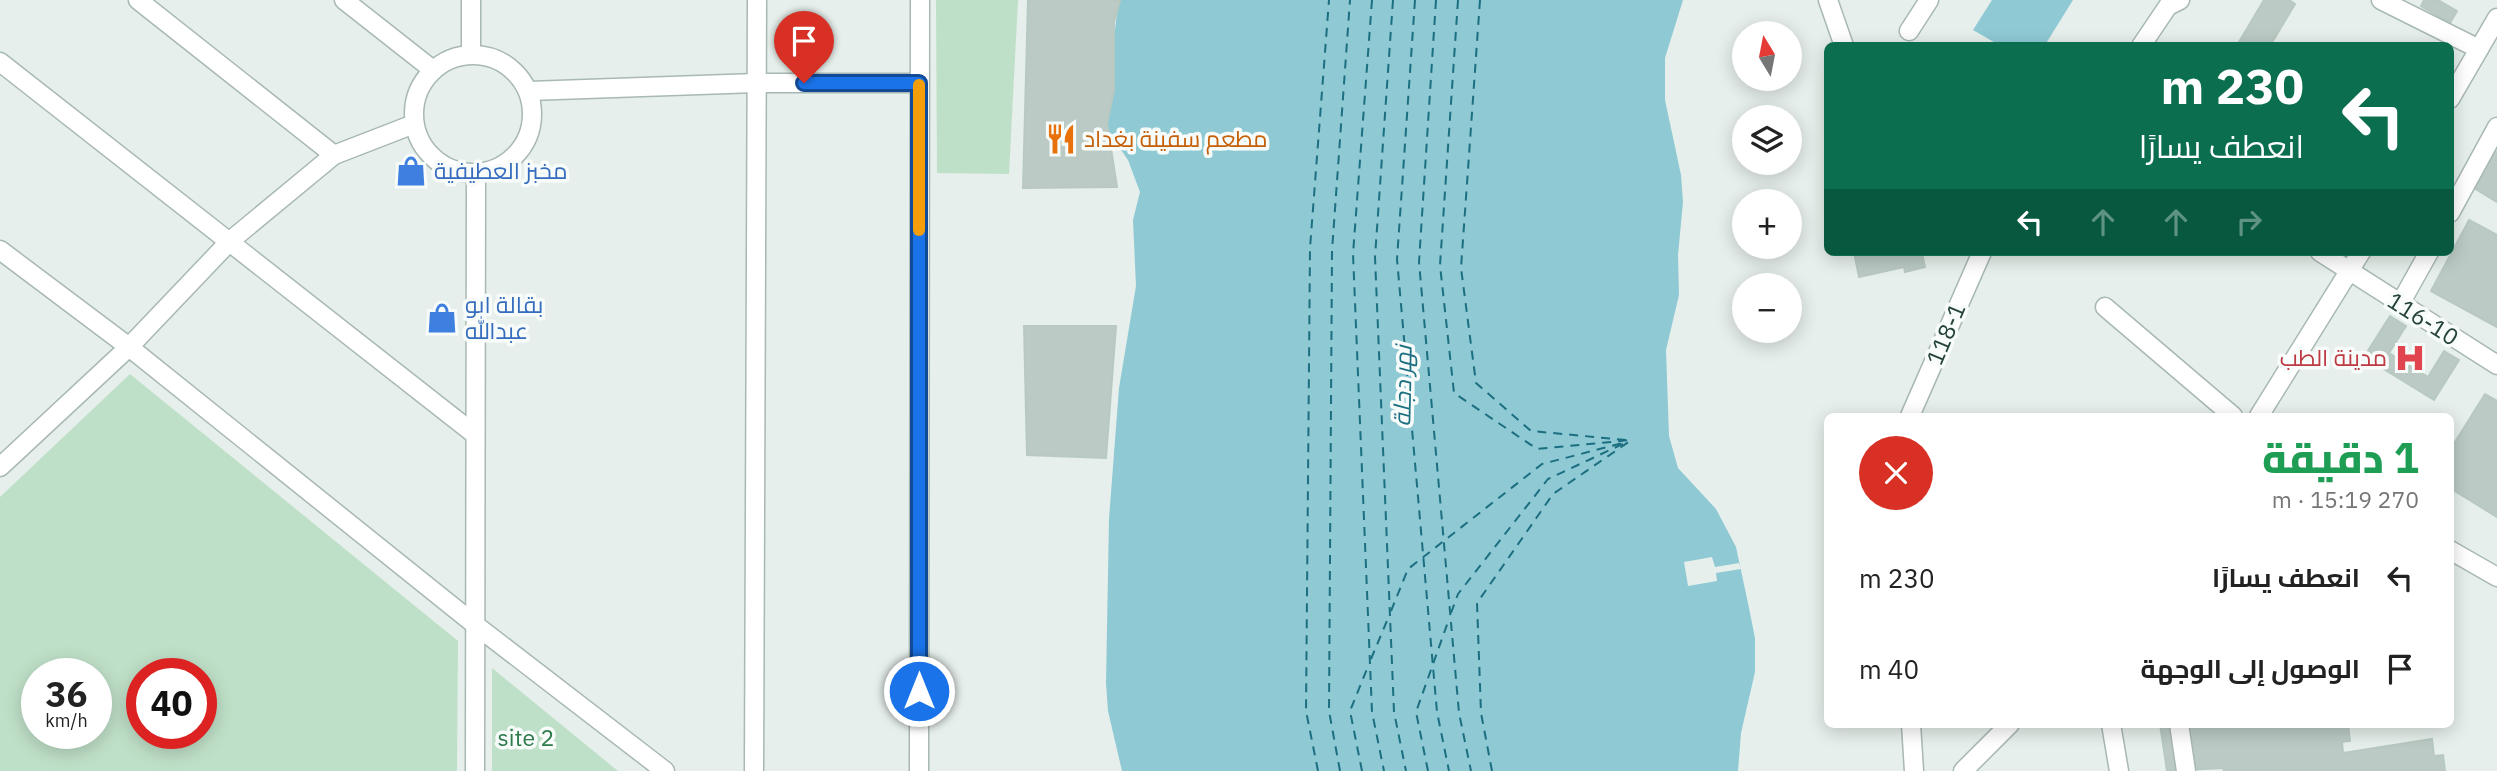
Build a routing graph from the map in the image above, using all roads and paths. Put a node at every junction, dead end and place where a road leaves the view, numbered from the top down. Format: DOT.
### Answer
graph roads {
  1 [pos="138,0"];
  2 [pos="344,0"];
  3 [pos="471,0"];
  4 [pos="757,0"];
  5 [pos="919,0"];
  6 [pos="1828,0"];
  7 [pos="1929,0"];
  8 [pos="2180,0"];
  9 [pos="2381,0"];
  10 [pos="2497,18"];
  11 [pos="1909,31"];
  12 [pos="1843,42"];
  13 [pos="2144,42"];
  14 [pos="2479,49"];
  15 [pos="471,54"];
  16 [pos="0,62"];
  17 [pos="433,70"];
  18 [pos="756,83"];
  19 [pos="919,83"];
  20 [pos="529,91"];
  21 [pos="2454,92"];
  22 [pos="414,124"];
  23 [pos="2497,127"];
  24 [pos="334,155"];
  25 [pos="476,174"];
  26 [pos="2454,206"];
  27 [pos="230,241"];
  28 [pos="0,250"];
  29 [pos="1980,256"];
  30 [pos="2326,256"];
  31 [pos="2359,256"];
  32 [pos="2427,256"];
  33 [pos="2350,272"];
  34 [pos="2400,304"];
  35 [pos="2105,307"];
  36 [pos="129,347"];
  37 [pos="2497,365"];
  38 [pos="1911,413"];
  39 [pos="2229,413"];
  40 [pos="2261,413"];
  41 [pos="473,433"];
  42 [pos="0,467"];
  43 [pos="2454,552"];
  44 [pos="2497,577"];
  45 [pos="478,627"];
  46 [pos="1911,728"];
  47 [pos="2006,728"];
  48 [pos="2112,728"];
  49 [pos="2180,728"];
  50 [pos="475,771"];
  51 [pos="665,771"];
  52 [pos="754,771"];
  53 [pos="919,771"];
  54 [pos="1914,771"];
  55 [pos="1962,771"];
  56 [pos="2119,771"];
  57 [pos="2186,771"];
  1 -- 24 [label="street"];
  2 -- 17 [label="street"];
  3 -- 15 [label="street"];
  4 -- 18 [label="street"];
  5 -- 19 [label="street"];
  6 -- 12 [label="street"];
  7 -- 11 [label="street"];
  8 -- 13 [label="street"];
  9 -- 14 [label="street"];
  10 -- 14 [label="street"];
  14 -- 21 [label="street"];
  15 -- 17 [label="street"];
  15 -- 20 [label="street"];
  16 -- 27 [label="street"];
  17 -- 22 [label="street"];
  18 -- 19 [label="street"];
  18 -- 20 [label="street"];
  18 -- 52 [label="street"];
  19 -- 53 [label="street"];
  20 -- 25 [label="street"];
  22 -- 24 [label="street"];
  22 -- 25 [label="street"];
  23 -- 26 [label="street"];
  24 -- 27 [label="street"];
  25 -- 41 [label="street"];
  27 -- 36 [label="street"];
  27 -- 41 [label="street"];
  28 -- 36 [label="street"];
  29 -- 38 [label="street, 118-1"];
  30 -- 33 [label="street, 116-10"];
  31 -- 33 [label="street"];
  32 -- 34 [label="street"];
  33 -- 34 [label="street, 116-10"];
  33 -- 40 [label="street"];
  34 -- 37 [label="street, 116-10"];
  35 -- 39 [label="street"];
  36 -- 42 [label="street"];
  36 -- 45 [label="street"];
  41 -- 45 [label="street"];
  43 -- 44 [label="street"];
  45 -- 50 [label="street"];
  45 -- 51 [label="street"];
  46 -- 54 [label="street"];
  47 -- 55 [label="street"];
  48 -- 56 [label="street"];
  49 -- 57 [label="street"];
}
